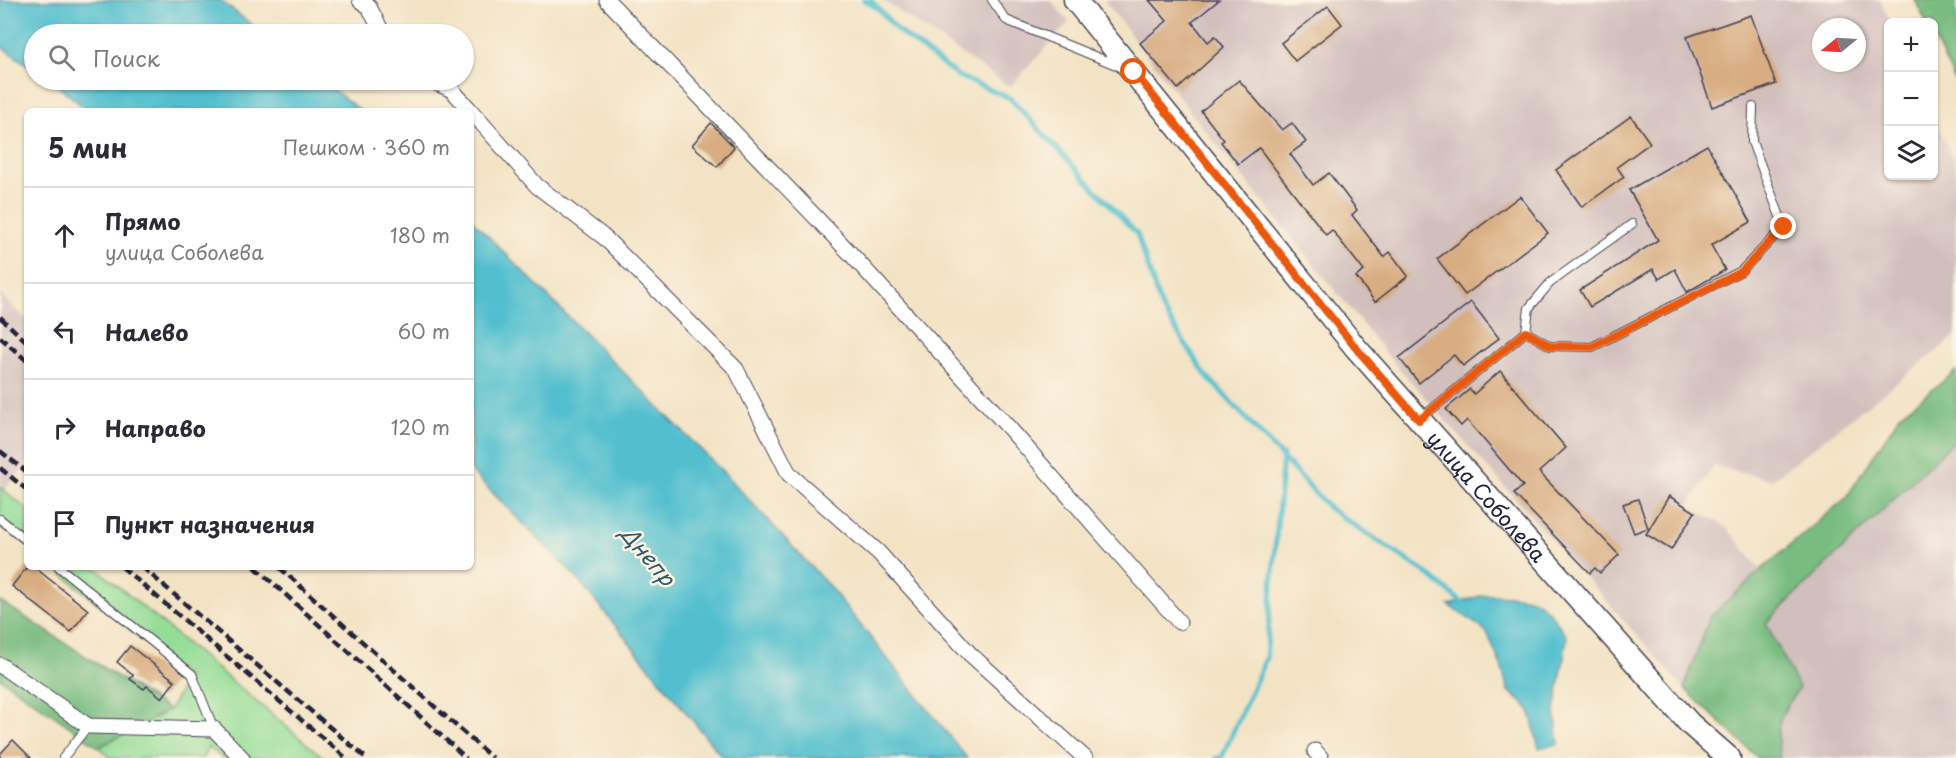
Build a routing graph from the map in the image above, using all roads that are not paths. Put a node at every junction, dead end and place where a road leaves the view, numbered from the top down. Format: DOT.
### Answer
graph roads {
  1 [pos="360,0"];
  2 [pos="608,0"];
  3 [pos="992,0"];
  4 [pos="1075,0"];
  5 [pos="378,24"];
  6 [pos="1134,72"];
  7 [pos="452,90"];
  8 [pos="1754,107"];
  9 [pos="468,108"];
  10 [pos="474,114"];
  11 [pos="1632,224"];
  12 [pos="1526,332"];
  13 [pos="1419,420"];
  14 [pos="0,519"];
  15 [pos="24,539"];
  16 [pos="63,570"];
  17 [pos="1179,622"];
  18 [pos="0,665"];
  19 [pos="88,726"];
  20 [pos="214,729"];
  21 [pos="63,758"];
  22 [pos="242,758"];
  23 [pos="1085,758"];
  24 [pos="1729,758"];
  1 -- 5 [label="street"];
  2 -- 17 [label="street"];
  3 -- 6 [label="lane"];
  4 -- 6 [label="street, улица Соболева"];
  6 -- 13 [label="street, улица Соболева"];
  7 -- 9 [label="street"];
  8 -- 12 [label="lane"];
  10 -- 23 [label="street"];
  11 -- 12 [label="lane"];
  12 -- 13 [label="lane"];
  13 -- 24 [label="street, улица Соболева"];
  14 -- 15 [label="lane"];
  16 -- 20 [label="lane"];
  18 -- 19 [label="street"];
  19 -- 20 [label="street"];
  19 -- 21 [label="lane"];
  20 -- 22 [label="street"];
}
